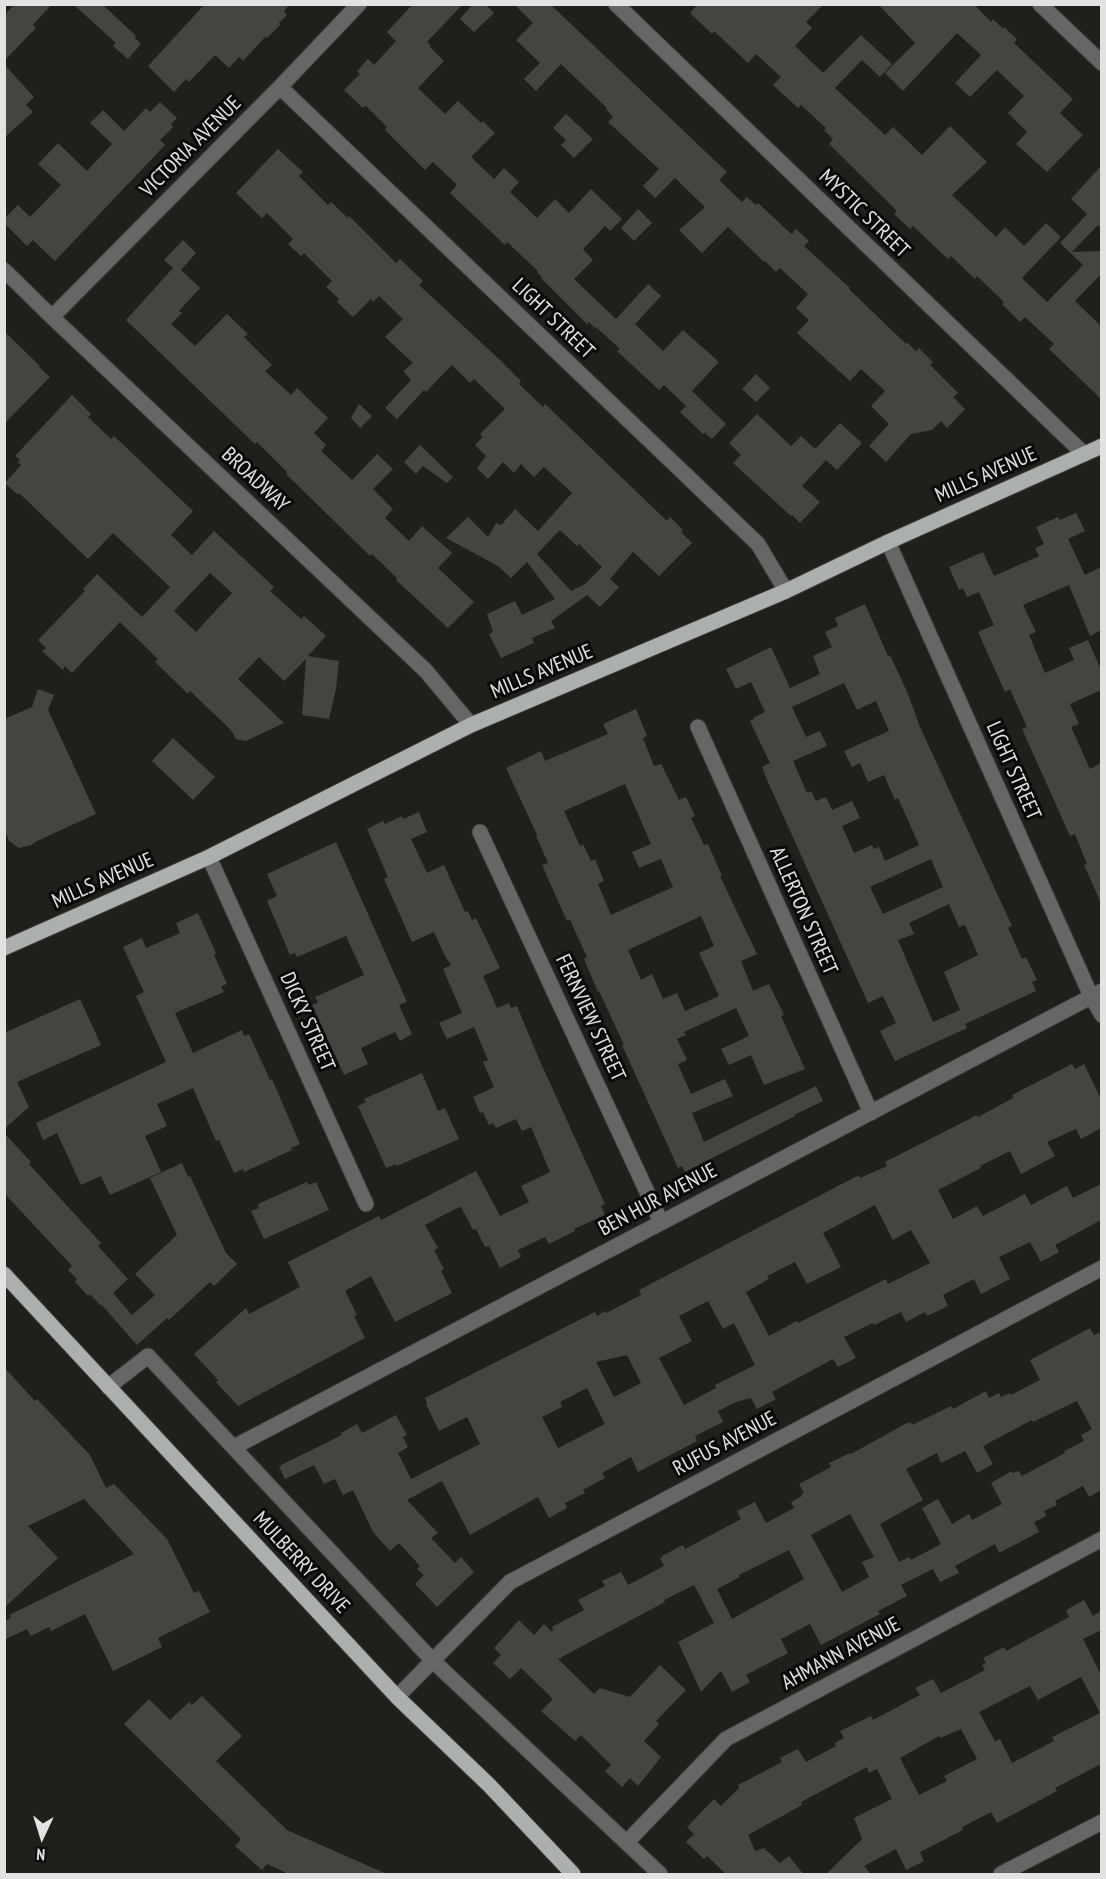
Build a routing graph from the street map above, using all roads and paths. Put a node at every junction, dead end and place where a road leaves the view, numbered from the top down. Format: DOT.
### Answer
graph roads {
  1 [pos="359,4"];
  2 [pos="616,4"];
  3 [pos="1040,4"];
  4 [pos="1101,63"];
  5 [pos="280,87"];
  6 [pos="4,270"];
  7 [pos="52,317"];
  8 [pos="1101,446"];
  9 [pos="1084,454"];
  10 [pos="888,542"];
  11 [pos="786,591"];
  12 [pos="471,725"];
  13 [pos="698,727"];
  14 [pos="480,832"];
  15 [pos="209,857"];
  16 [pos="4,948"];
  17 [pos="1096,993"];
  18 [pos="1101,1015"];
  19 [pos="871,1113"];
  20 [pos="366,1204"];
  21 [pos="661,1222"];
  22 [pos="1101,1268"];
  23 [pos="4,1274"];
  24 [pos="108,1387"];
  25 [pos="234,1447"];
  26 [pos="1101,1539"];
  27 [pos="433,1660"];
  28 [pos="397,1697"];
  29 [pos="1101,1822"];
  30 [pos="627,1842"];
  31 [pos="573,1875"];
  32 [pos="660,1875"];
  33 [pos="1001,1875"];
  1 -- 5 [label="street, VICTORIA AVENUE"];
  2 -- 9 [label="street, MYSTIC STREET"];
  3 -- 4 [label="street"];
  5 -- 7 [label="street, VICTORIA AVENUE"];
  5 -- 11 [label="street, LIGHT STREET"];
  6 -- 7 [label="street, BROADWAY"];
  7 -- 12 [label="street, BROADWAY"];
  8 -- 9 [label="main road, MILLS AVENUE"];
  9 -- 10 [label="main road, MILLS AVENUE"];
  10 -- 11 [label="main road, MILLS AVENUE"];
  10 -- 17 [label="street, LIGHT STREET"];
  11 -- 12 [label="main road, MILLS AVENUE"];
  12 -- 15 [label="main road, MILLS AVENUE"];
  13 -- 19 [label="street, ALLERTON STREET"];
  14 -- 21 [label="street, FERNVIEW STREET"];
  15 -- 16 [label="main road, MILLS AVENUE"];
  15 -- 20 [label="street, DICKY STREET"];
  17 -- 18 [label="street, LIGHT STREET"];
  17 -- 19 [label="street, BEN HUR AVENUE"];
  19 -- 21 [label="street, BEN HUR AVENUE"];
  21 -- 25 [label="street, BEN HUR AVENUE"];
  22 -- 27 [label="street, RUFUS AVENUE"];
  23 -- 24 [label="main road, MULBERRY DRIVE"];
  24 -- 25 [label="street, MULBERRY DRIVE"];
  24 -- 28 [label="main road, MULBERRY DRIVE"];
  25 -- 27 [label="street, MULBERRY DRIVE"];
  26 -- 30 [label="street, AHMANN AVENUE"];
  27 -- 28 [label="street, RUFUS AVENUE"];
  27 -- 30 [label="street, MULBERRY DRIVE"];
  28 -- 31 [label="main road, MULBERRY DRIVE"];
  29 -- 33 [label="street"];
  30 -- 32 [label="street, MULBERRY DRIVE"];
}
